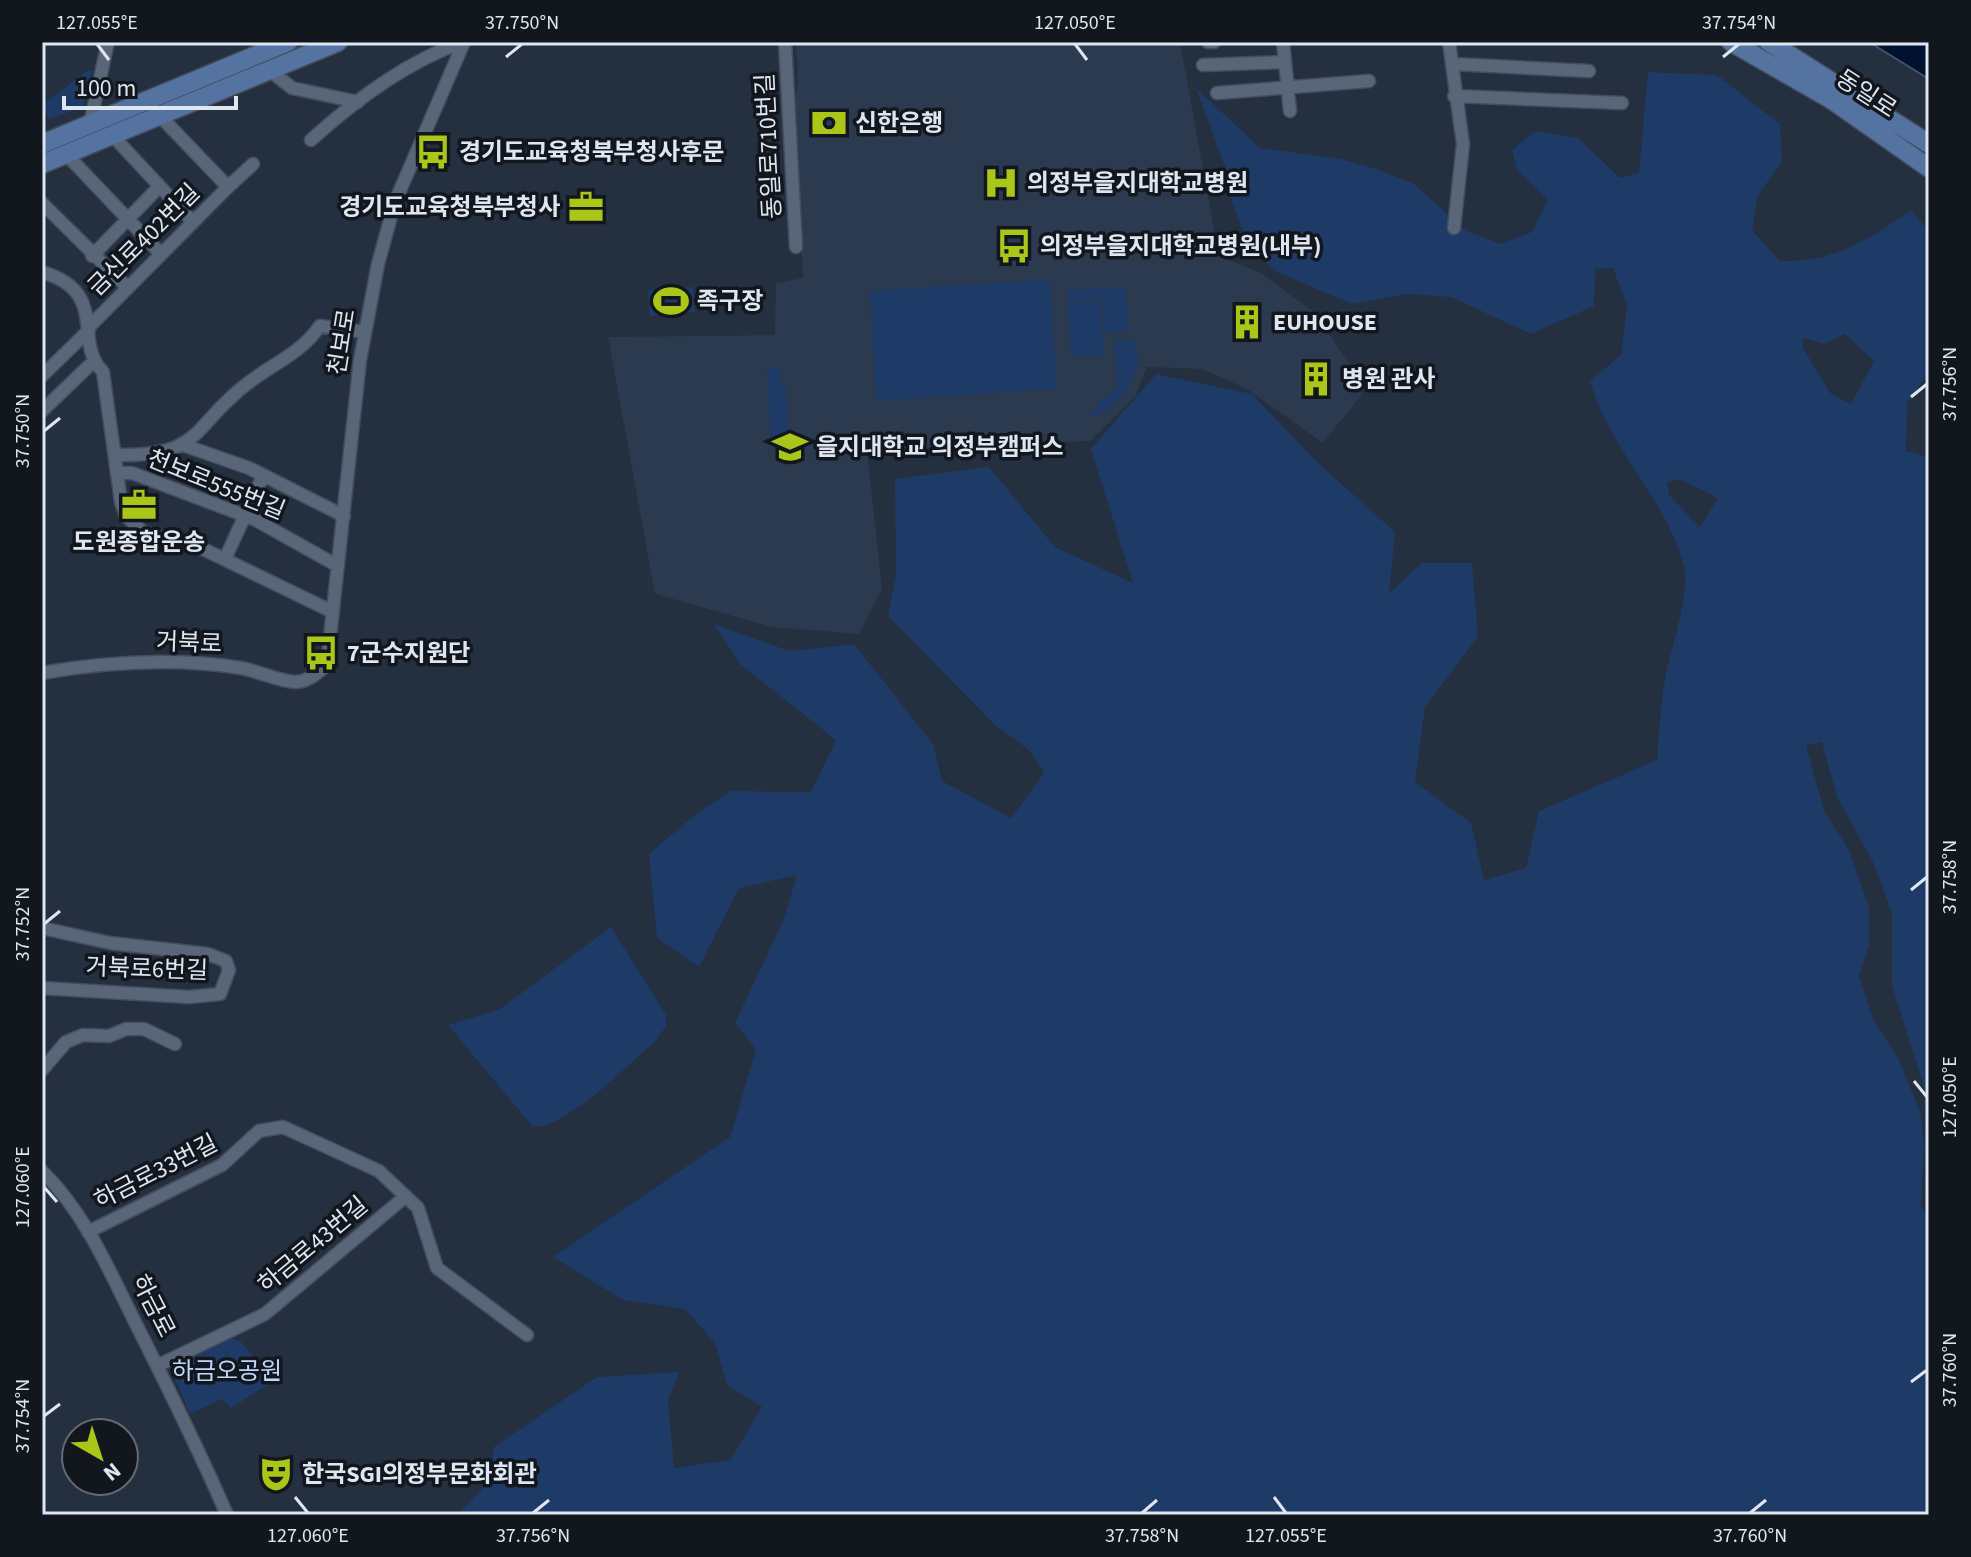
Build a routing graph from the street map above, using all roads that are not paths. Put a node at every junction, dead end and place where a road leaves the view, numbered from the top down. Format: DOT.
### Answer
graph roads {
  1 [pos="108,42"];
  2 [pos="288,42"];
  3 [pos="338,42"];
  4 [pos="463,42"];
  5 [pos="785,42"];
  6 [pos="1283,42"];
  7 [pos="1449,42"];
  8 [pos="1731,42"];
  9 [pos="1769,42"];
  10 [pos="1285,62"];
  11 [pos="1453,64"];
  12 [pos="1203,65"];
  13 [pos="269,70"];
  14 [pos="1589,71"];
  15 [pos="1369,81"];
  16 [pos="1288,85"];
  17 [pos="1217,93"];
  18 [pos="1454,96"];
  19 [pos="358,102"];
  20 [pos="1622,103"];
  21 [pos="1290,111"];
  22 [pos="159,115"];
  23 [pos="90,124"];
  24 [pos="112,135"];
  25 [pos="311,140"];
  26 [pos="42,144"];
  27 [pos="1929,144"];
  28 [pos="66,154"];
  29 [pos="42,164"];
  30 [pos="253,164"];
  31 [pos="1929,168"];
  32 [pos="159,187"];
  33 [pos="228,187"];
  34 [pos="42,203"];
  35 [pos="126,220"];
  36 [pos="193,222"];
  37 [pos="1454,228"];
  38 [pos="796,247"];
  39 [pos="161,254"];
  40 [pos="92,256"];
  41 [pos="44,275"];
  42 [pos="128,288"];
  43 [pos="89,328"];
  44 [pos="365,332"];
  45 [pos="94,361"];
  46 [pos="42,376"];
  47 [pos="42,411"];
  48 [pos="183,445"];
  49 [pos="115,455"];
  50 [pos="119,473"];
  51 [pos="263,476"];
  52 [pos="244,516"];
  53 [pos="344,516"];
  54 [pos="225,559"];
  55 [pos="338,566"];
  56 [pos="333,612"];
  57 [pos="327,665"];
  58 [pos="42,673"];
  59 [pos="42,928"];
  60 [pos="42,988"];
  61 [pos="175,1044"];
  62 [pos="42,1070"];
  63 [pos="42,1171"];
  64 [pos="406,1196"];
  65 [pos="88,1232"];
  66 [pos="527,1335"];
  67 [pos="159,1365"];
  68 [pos="227,1515"];
  1 -- 23 [label="street"];
  2 -- 23 [label="street"];
  3 -- 13 [label="street"];
  4 -- 19 [label="street"];
  4 -- 44 [label="street, 천보로"];
  5 -- 38 [label="street, 동일로710번길"];
  6 -- 10 [label="street"];
  7 -- 11 [label="street"];
  8 -- 31 [label="street, 동일로"];
  9 -- 27 [label="street, 동일로"];
  10 -- 12 [label="street"];
  10 -- 16 [label="street"];
  11 -- 14 [label="street"];
  11 -- 18 [label="street"];
  13 -- 19 [label="street"];
  13 -- 22 [label="street"];
  15 -- 16 [label="street"];
  16 -- 17 [label="street"];
  16 -- 21 [label="street"];
  18 -- 20 [label="street"];
  18 -- 37 [label="street"];
  19 -- 25 [label="street"];
  22 -- 24 [label="street"];
  22 -- 33 [label="street, 금신로402번길"];
  23 -- 26 [label="street"];
  24 -- 28 [label="street"];
  24 -- 32 [label="street"];
  28 -- 29 [label="street"];
  28 -- 35 [label="street"];
  30 -- 33 [label="street"];
  32 -- 35 [label="street"];
  32 -- 36 [label="street"];
  33 -- 36 [label="street, 금신로402번길"];
  34 -- 40 [label="street"];
  35 -- 39 [label="street"];
  35 -- 40 [label="street"];
  36 -- 39 [label="street, 금신로402번길"];
  39 -- 42 [label="street, 금신로402번길"];
  40 -- 42 [label="street"];
  41 -- 43 [label="street"];
  42 -- 43 [label="street, 금신로402번길"];
  43 -- 45 [label="street"];
  43 -- 46 [label="street, 금신로402번길"];
  44 -- 48 [label="street"];
  44 -- 53 [label="street, 천보로"];
  45 -- 47 [label="street"];
  45 -- 49 [label="street"];
  48 -- 49 [label="street"];
  48 -- 51 [label="street"];
  49 -- 50 [label="street"];
  50 -- 52 [label="street, 천보로555번길"];
  50 -- 54 [label="street"];
  51 -- 52 [label="street"];
  51 -- 53 [label="street"];
  52 -- 54 [label="street"];
  52 -- 55 [label="street, 천보로555번길"];
  53 -- 55 [label="street, 천보로"];
  54 -- 56 [label="street"];
  55 -- 56 [label="street, 천보로"];
  56 -- 57 [label="street, 천보로"];
  57 -- 58 [label="street, 거북로"];
  59 -- 60 [label="street, 거북로6번길"];
  61 -- 62 [label="street"];
  63 -- 65 [label="street, 하금로"];
  64 -- 65 [label="street, 하금로33번길"];
  64 -- 66 [label="street, 하금로33번길"];
  64 -- 67 [label="street, 하금로43번길"];
  65 -- 67 [label="street, 하금로"];
  67 -- 68 [label="street, 하금로"];
}
